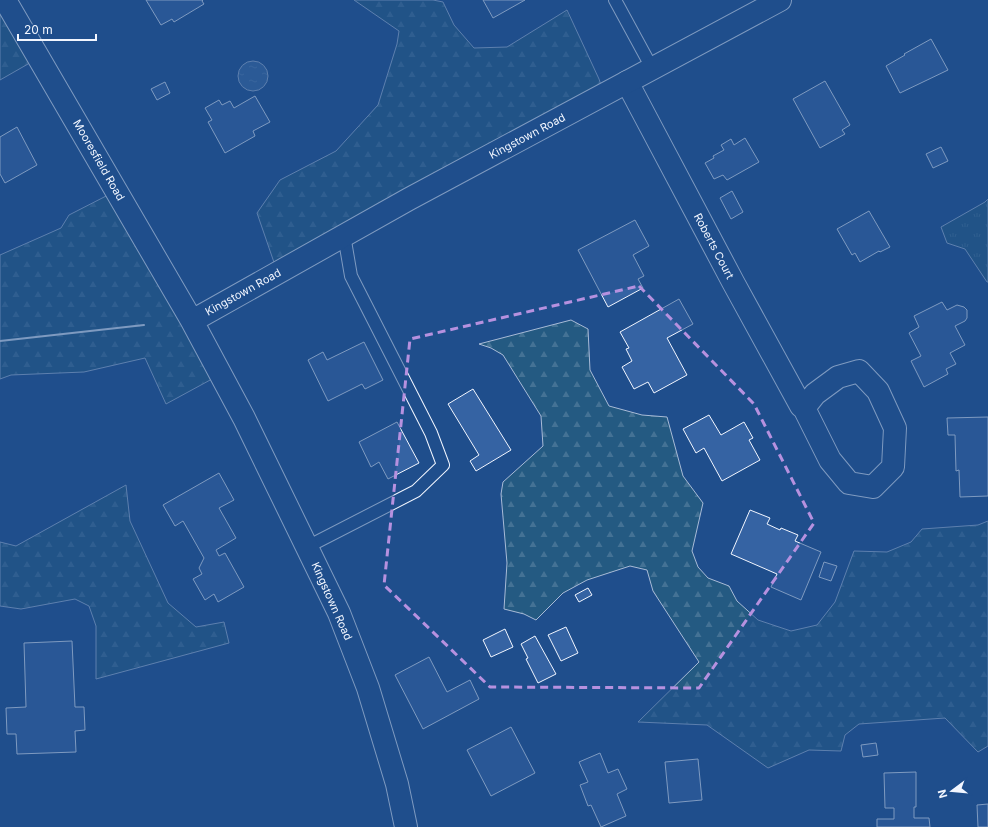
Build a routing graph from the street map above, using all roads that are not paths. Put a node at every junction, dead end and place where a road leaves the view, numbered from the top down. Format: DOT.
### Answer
graph roads {
  1 [pos="5,0"];
  2 [pos="616,0"];
  3 [pos="780,0"];
  4 [pos="652,68"];
  5 [pos="627,82"];
  6 [pos="344,235"];
  7 [pos="192,321"];
  8 [pos="804,408"];
  9 [pos="307,547"];
  10 [pos="406,827"];
  1 -- 7 [label="main road, Mooresfield Road"];
  2 -- 4 [label="lane"];
  3 -- 4 [label="main road, Kingstown Road"];
  4 -- 5 [label="main road, Kingstown Road"];
  5 -- 6 [label="main road, Kingstown Road"];
  5 -- 8 [label="main road, Roberts Court"];
  6 -- 7 [label="main road, Kingstown Road"];
  6 -- 9 [label="lane"];
  7 -- 9 [label="main road, Kingstown Road"];
  8 -- 8 [label="main road, Roberts Court"];
  9 -- 10 [label="main road, Kingstown Road"];
}
